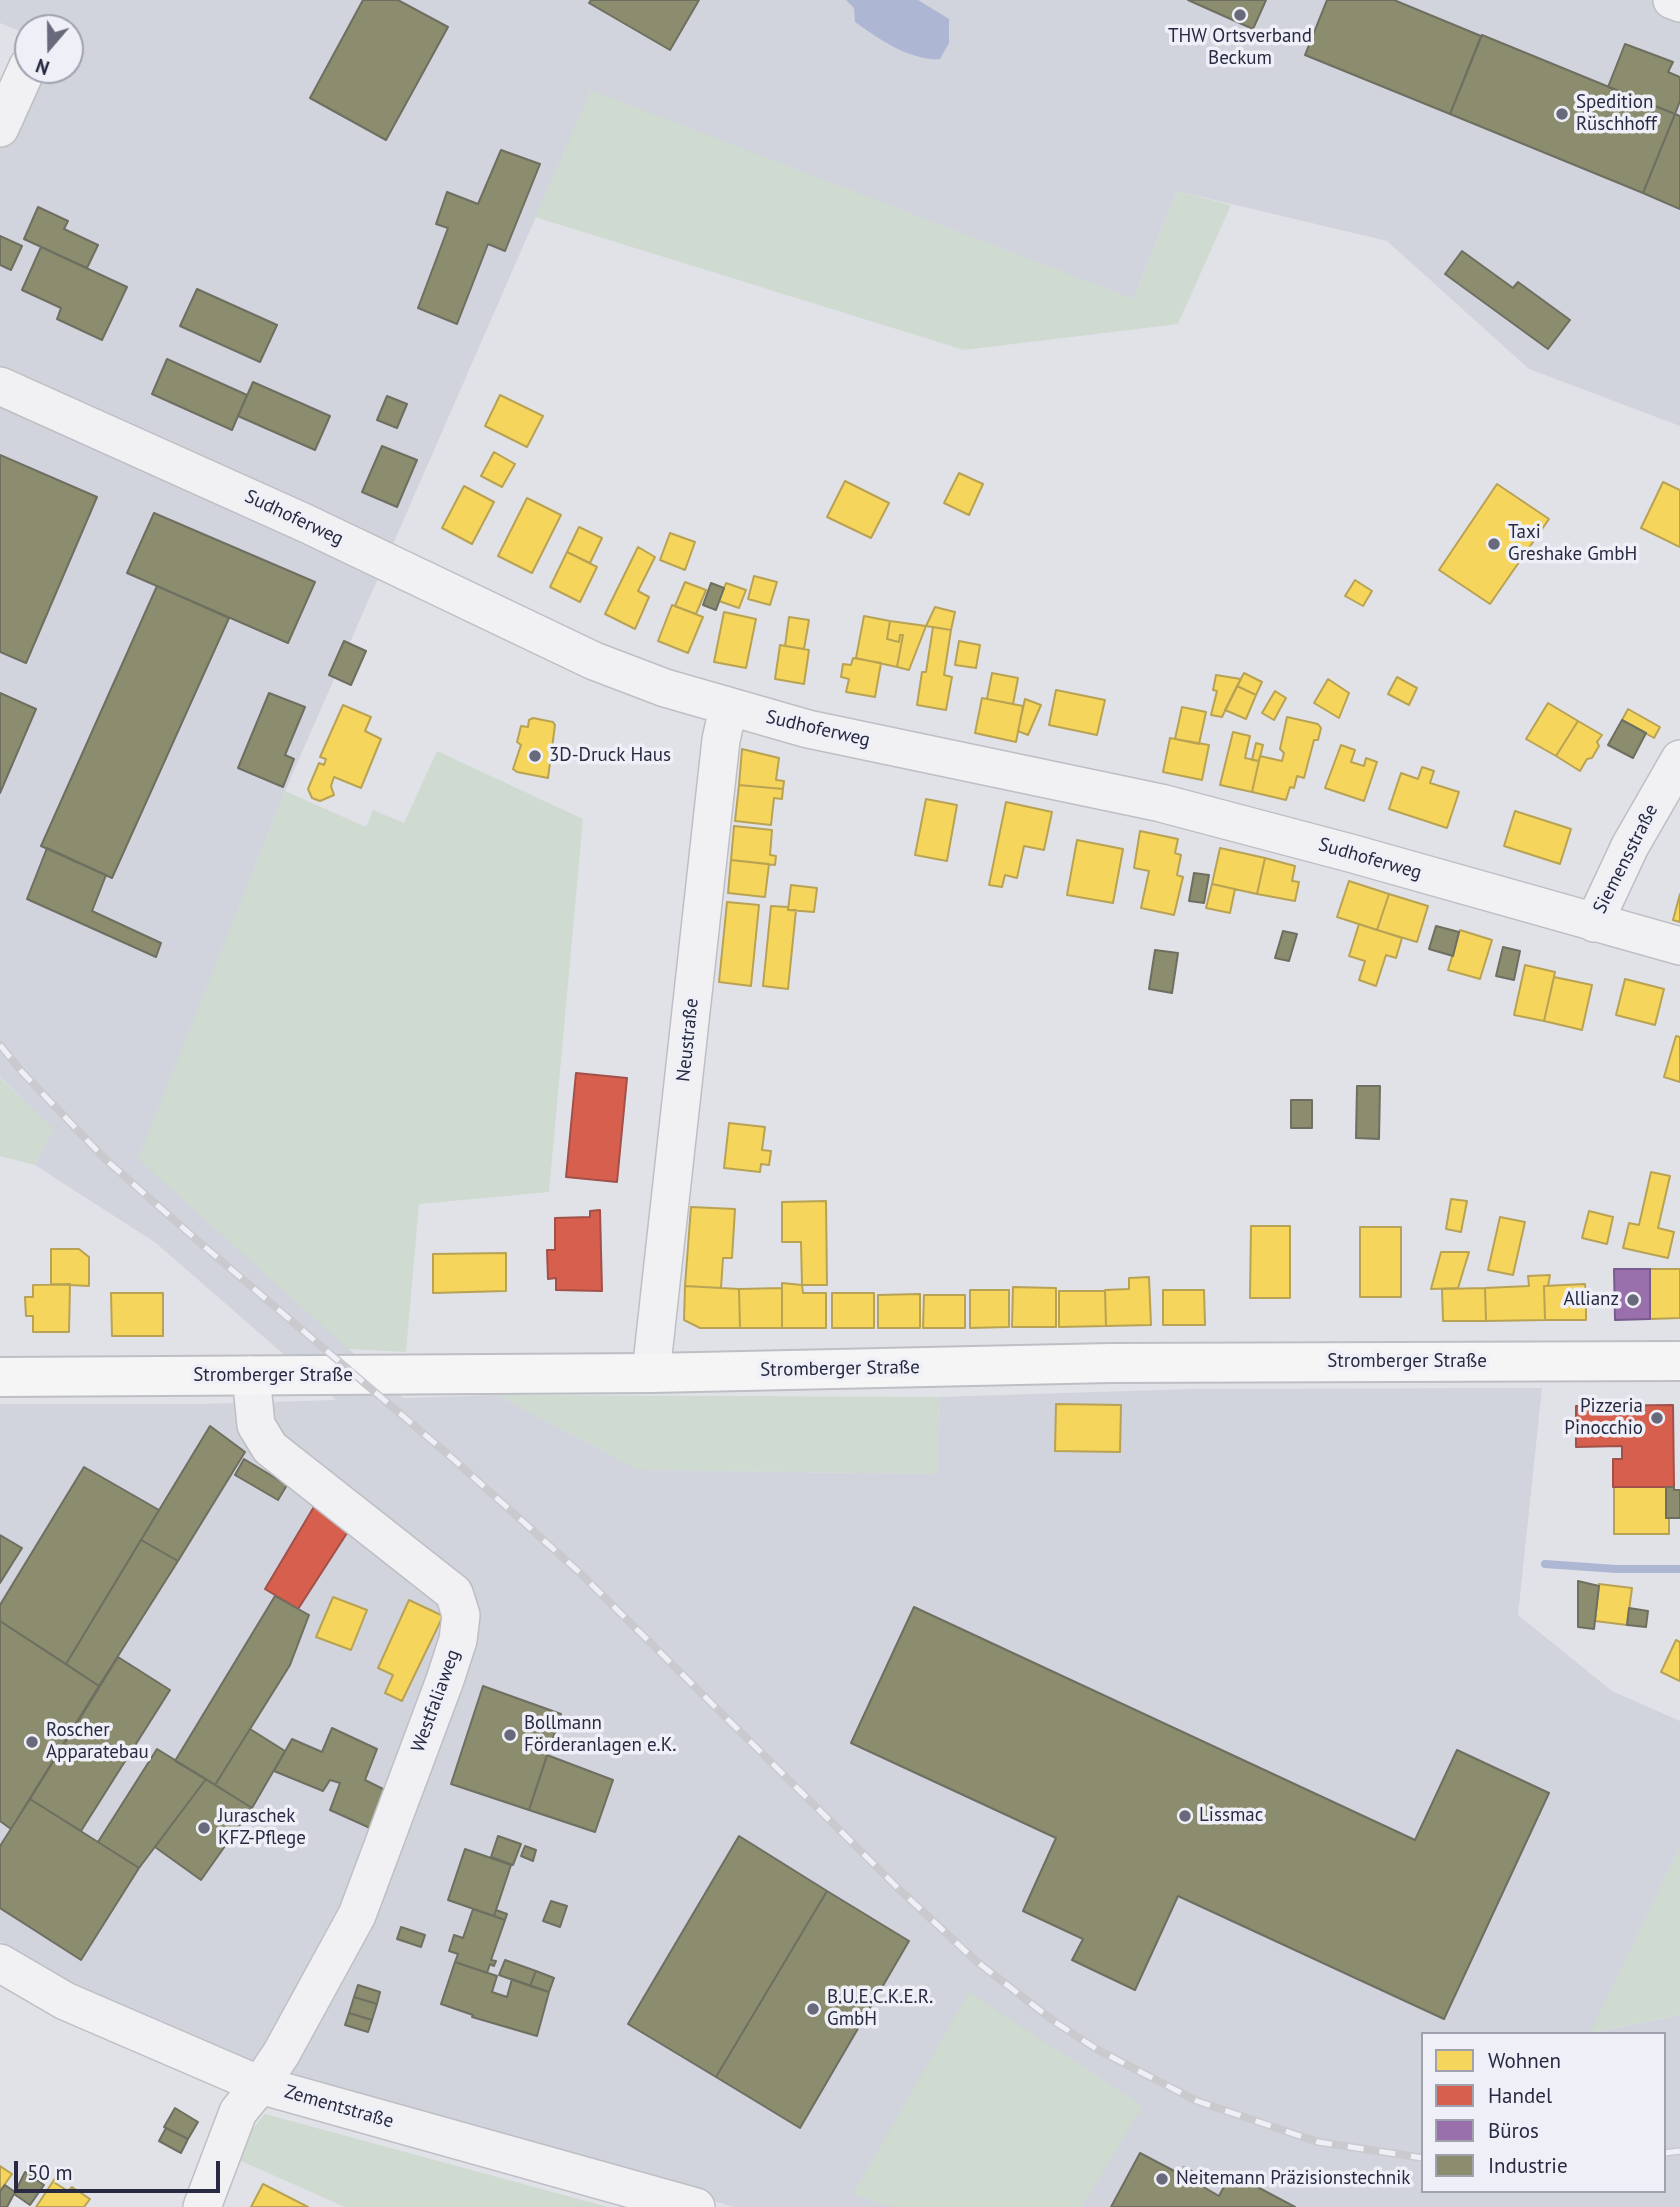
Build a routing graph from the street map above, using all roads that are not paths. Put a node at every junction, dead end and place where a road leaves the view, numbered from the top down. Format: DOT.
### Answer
graph roads {
  1 [pos="1672,0"];
  2 [pos="1680,3"];
  3 [pos="20,84"];
  4 [pos="0,128"];
  5 [pos="0,386"];
  6 [pos="728,708"];
  7 [pos="1680,759"];
  8 [pos="1594,923"];
  9 [pos="1680,946"];
  10 [pos="1680,1361"];
  11 [pos="651,1373"];
  12 [pos="251,1375"];
  13 [pos="0,1377"];
  14 [pos="0,1963"];
  15 [pos="260,2085"];
  16 [pos="202,2207"];
  17 [pos="696,2207"];
  1 -- 2 [label="street"];
  3 -- 4 [label="street"];
  5 -- 6 [label="street, Sudhoferweg"];
  6 -- 8 [label="street, Sudhoferweg"];
  6 -- 11 [label="street, Neustraße"];
  7 -- 8 [label="street, Siemensstraße"];
  8 -- 9 [label="street, Sudhoferweg"];
  10 -- 11 [label="main road, Stromberger Straße"];
  11 -- 12 [label="main road, Stromberger Straße"];
  12 -- 13 [label="main road, Stromberger Straße"];
  12 -- 15 [label="street, Westfaliaweg"];
  14 -- 15 [label="street, Zementstraße"];
  15 -- 16 [label="street, Westfaliaweg"];
  15 -- 17 [label="street, Zementstraße"];
}
